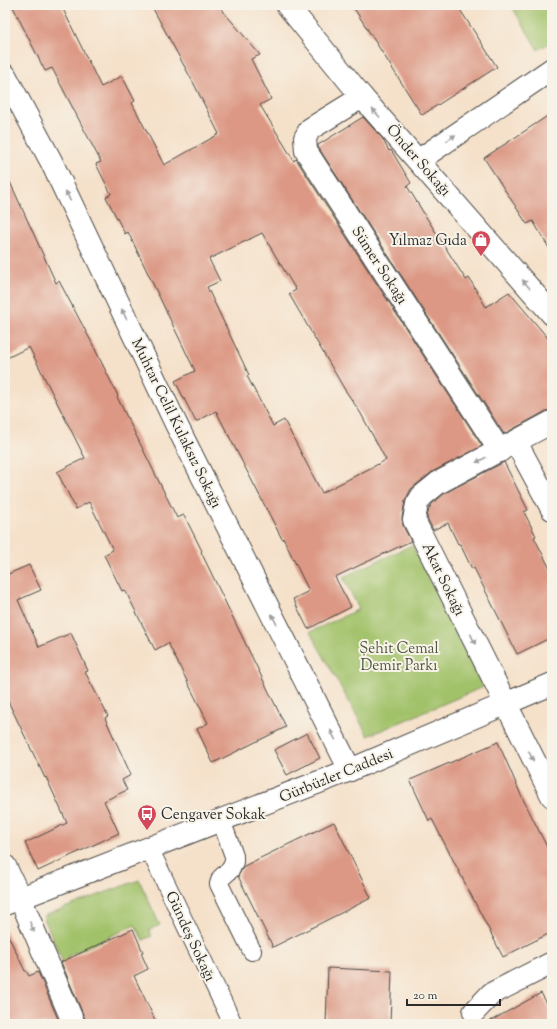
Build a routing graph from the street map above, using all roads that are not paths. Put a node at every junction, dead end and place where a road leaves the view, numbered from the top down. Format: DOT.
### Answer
graph roads {
  1 [pos="287,5"];
  2 [pos="552,69"];
  3 [pos="5,75"];
  4 [pos="362,96"];
  5 [pos="419,160"];
  6 [pos="552,314"];
  7 [pos="552,422"];
  8 [pos="508,446"];
  9 [pos="552,509"];
  10 [pos="552,684"];
  11 [pos="505,704"];
  12 [pos="350,770"];
  13 [pos="552,796"];
  14 [pos="221,820"];
  15 [pos="149,848"];
  16 [pos="5,866"];
  17 [pos="12,901"];
  18 [pos="252,951"];
  19 [pos="552,963"];
  20 [pos="474,1020"];
  21 [pos="74,1024"];
  22 [pos="233,1024"];
  1 -- 4 [label="street, Önder Sokağı"];
  5 -- 2 [label="street, one-way"];
  12 -- 3 [label="street, Muhtar Celil Kulaksız Sokağı, one-way"];
  5 -- 4 [label="street, Önder Sokağı, one-way"];
  4 -- 8 [label="street, Sümer Sokağı"];
  6 -- 5 [label="street, Önder Sokağı, one-way"];
  7 -- 8 [label="street, Akat Sokağı"];
  8 -- 9 [label="street, Sümer Sokağı"];
  8 -- 11 [label="street, Akat Sokağı, one-way"];
  10 -- 11 [label="street, Gürbüzler Caddesi"];
  11 -- 12 [label="street, Gürbüzler Caddesi"];
  11 -- 13 [label="street, Akat Sokağı, one-way"];
  12 -- 14 [label="street, Gürbüzler Caddesi"];
  14 -- 15 [label="street, Gürbüzler Caddesi"];
  14 -- 18 [label="lane"];
  15 -- 17 [label="street, Gürbüzler Caddesi"];
  15 -- 22 [label="lane, Gündeş Sokağı"];
  16 -- 17 [label="street"];
  17 -- 21 [label="street, one-way"];
  19 -- 20 [label="street"];
}
